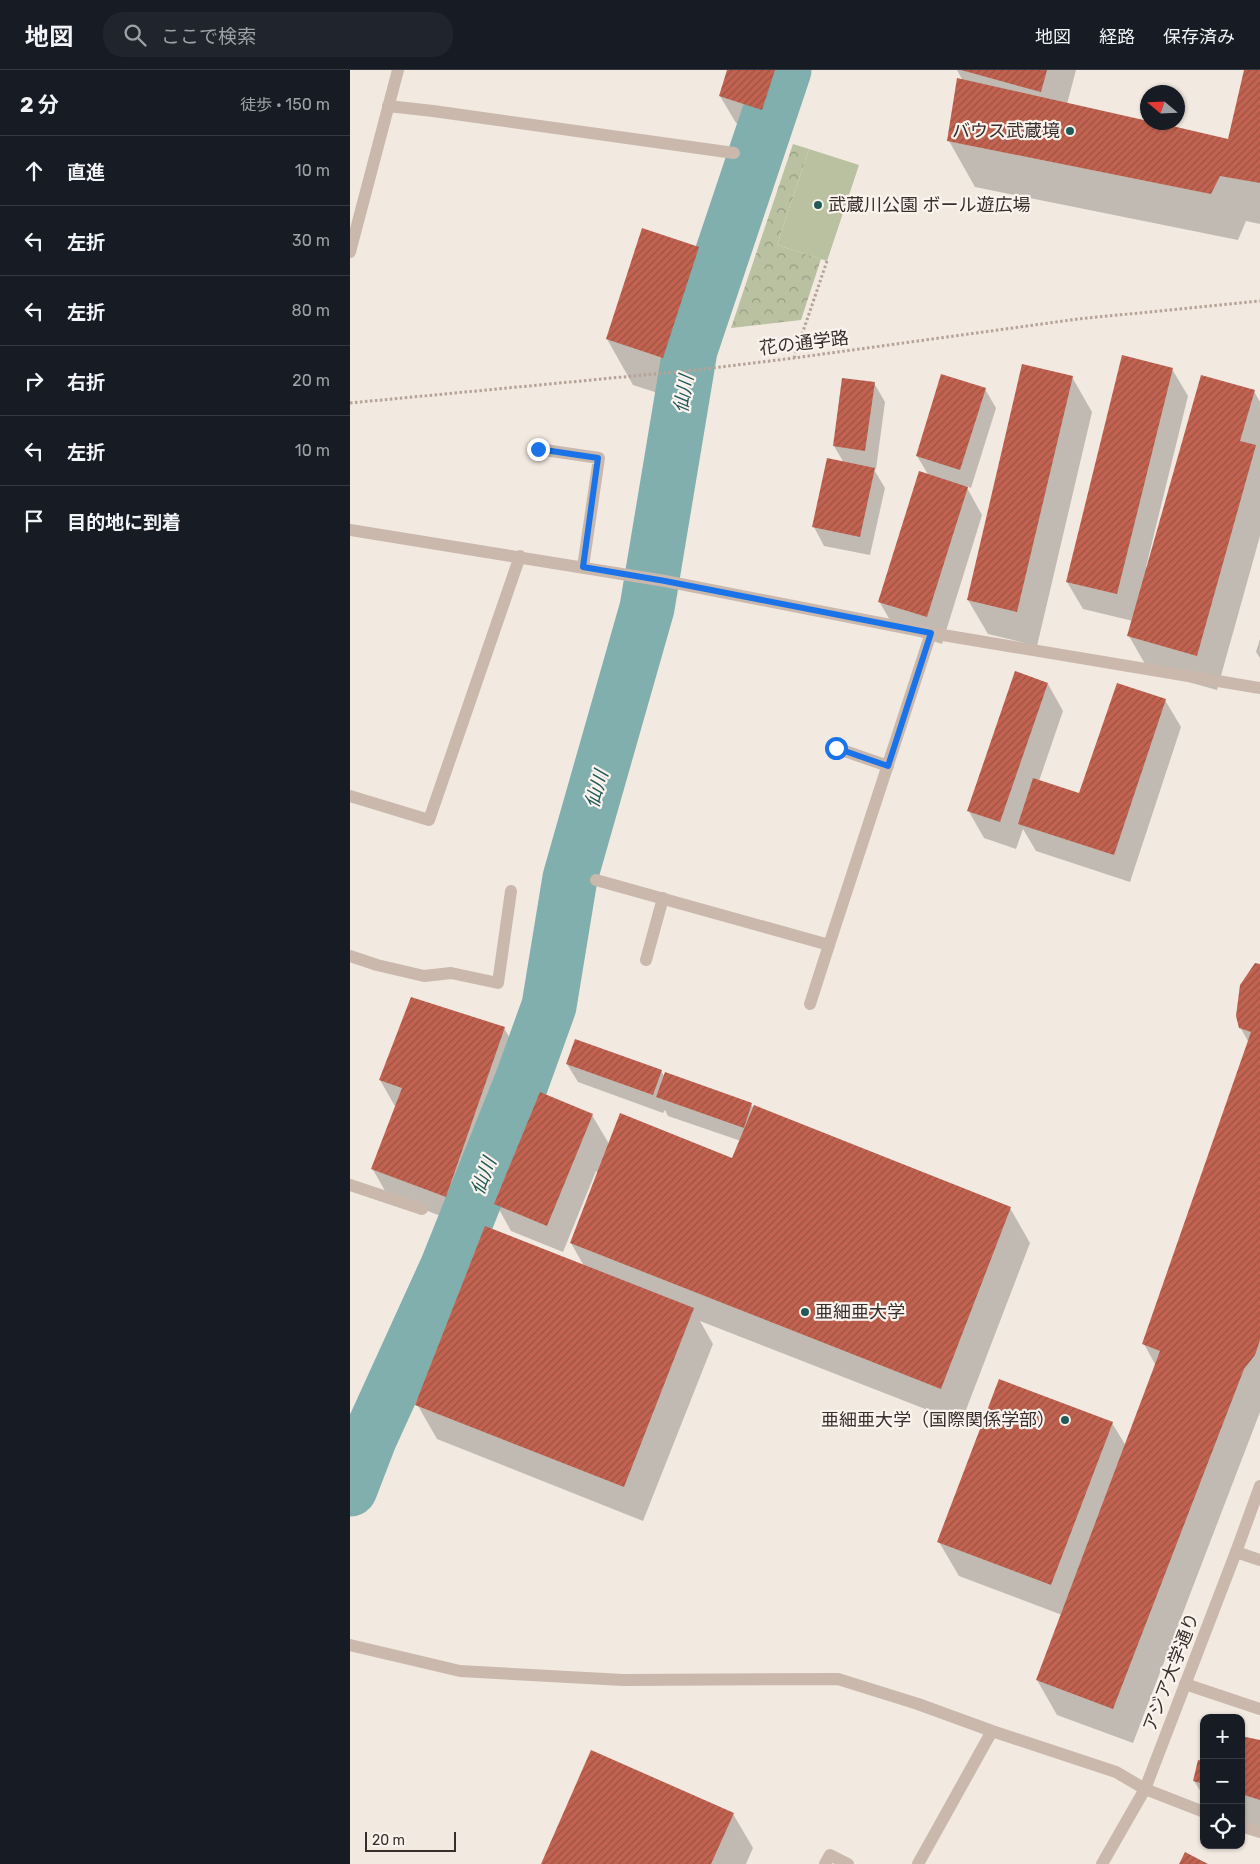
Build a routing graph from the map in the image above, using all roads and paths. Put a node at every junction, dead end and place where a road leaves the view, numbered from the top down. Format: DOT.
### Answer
graph roads {
  1 [pos="398,70"];
  2 [pos="388,106"];
  3 [pos="734,153"];
  4 [pos="350,252"];
  5 [pos="827,261"];
  6 [pos="1260,301"];
  7 [pos="794,358"];
  8 [pos="350,403"];
  9 [pos="538,449"];
  10 [pos="350,530"];
  11 [pos="520,556"];
  12 [pos="583,567"];
  13 [pos="931,633"];
  14 [pos="1260,688"];
  15 [pos="836,748"];
  16 [pos="888,766"];
  17 [pos="350,796"];
  18 [pos="596,880"];
  19 [pos="511,891"];
  20 [pos="663,898"];
  21 [pos="829,945"];
  22 [pos="351,959"];
  23 [pos="646,960"];
  24 [pos="810,1004"];
  25 [pos="350,1185"];
  26 [pos="422,1209"];
  27 [pos="1260,1486"];
  28 [pos="1236,1552"];
  29 [pos="1260,1560"];
  30 [pos="350,1645"];
  31 [pos="1185,1684"];
  32 [pos="1260,1709"];
  33 [pos="992,1731"];
  34 [pos="1145,1788"];
  35 [pos="1200,1810"];
  36 [pos="1245,1827"];
  37 [pos="1260,1832"];
  38 [pos="825,1864"];
  39 [pos="848,1864"];
  40 [pos="918,1864"];
  41 [pos="1102,1864"];
  1 -- 2 [label="street"];
  2 -- 3 [label="street"];
  2 -- 4 [label="street"];
  5 -- 7 [label="path"];
  6 -- 7 [label="path, 花の通学路"];
  7 -- 8 [label="path, 花の通学路"];
  9 -- 12 [label="street"];
  10 -- 11 [label="street"];
  11 -- 12 [label="street"];
  11 -- 17 [label="street"];
  12 -- 13 [label="street"];
  13 -- 14 [label="street"];
  13 -- 16 [label="street"];
  15 -- 16 [label="street"];
  16 -- 21 [label="street"];
  18 -- 20 [label="street"];
  19 -- 22 [label="street"];
  20 -- 21 [label="street"];
  20 -- 23 [label="street"];
  21 -- 24 [label="street"];
  25 -- 26 [label="street"];
  27 -- 28 [label="street, アジア大学通り"];
  28 -- 29 [label="street"];
  28 -- 31 [label="street, アジア大学通り"];
  30 -- 33 [label="street"];
  31 -- 32 [label="street"];
  31 -- 34 [label="street, アジア大学通り"];
  33 -- 34 [label="street"];
  33 -- 40 [label="street"];
  34 -- 35 [label="street"];
  34 -- 41 [label="street, アジア大学通り"];
  36 -- 37 [label="street"];
  38 -- 39 [label="street"];
}
